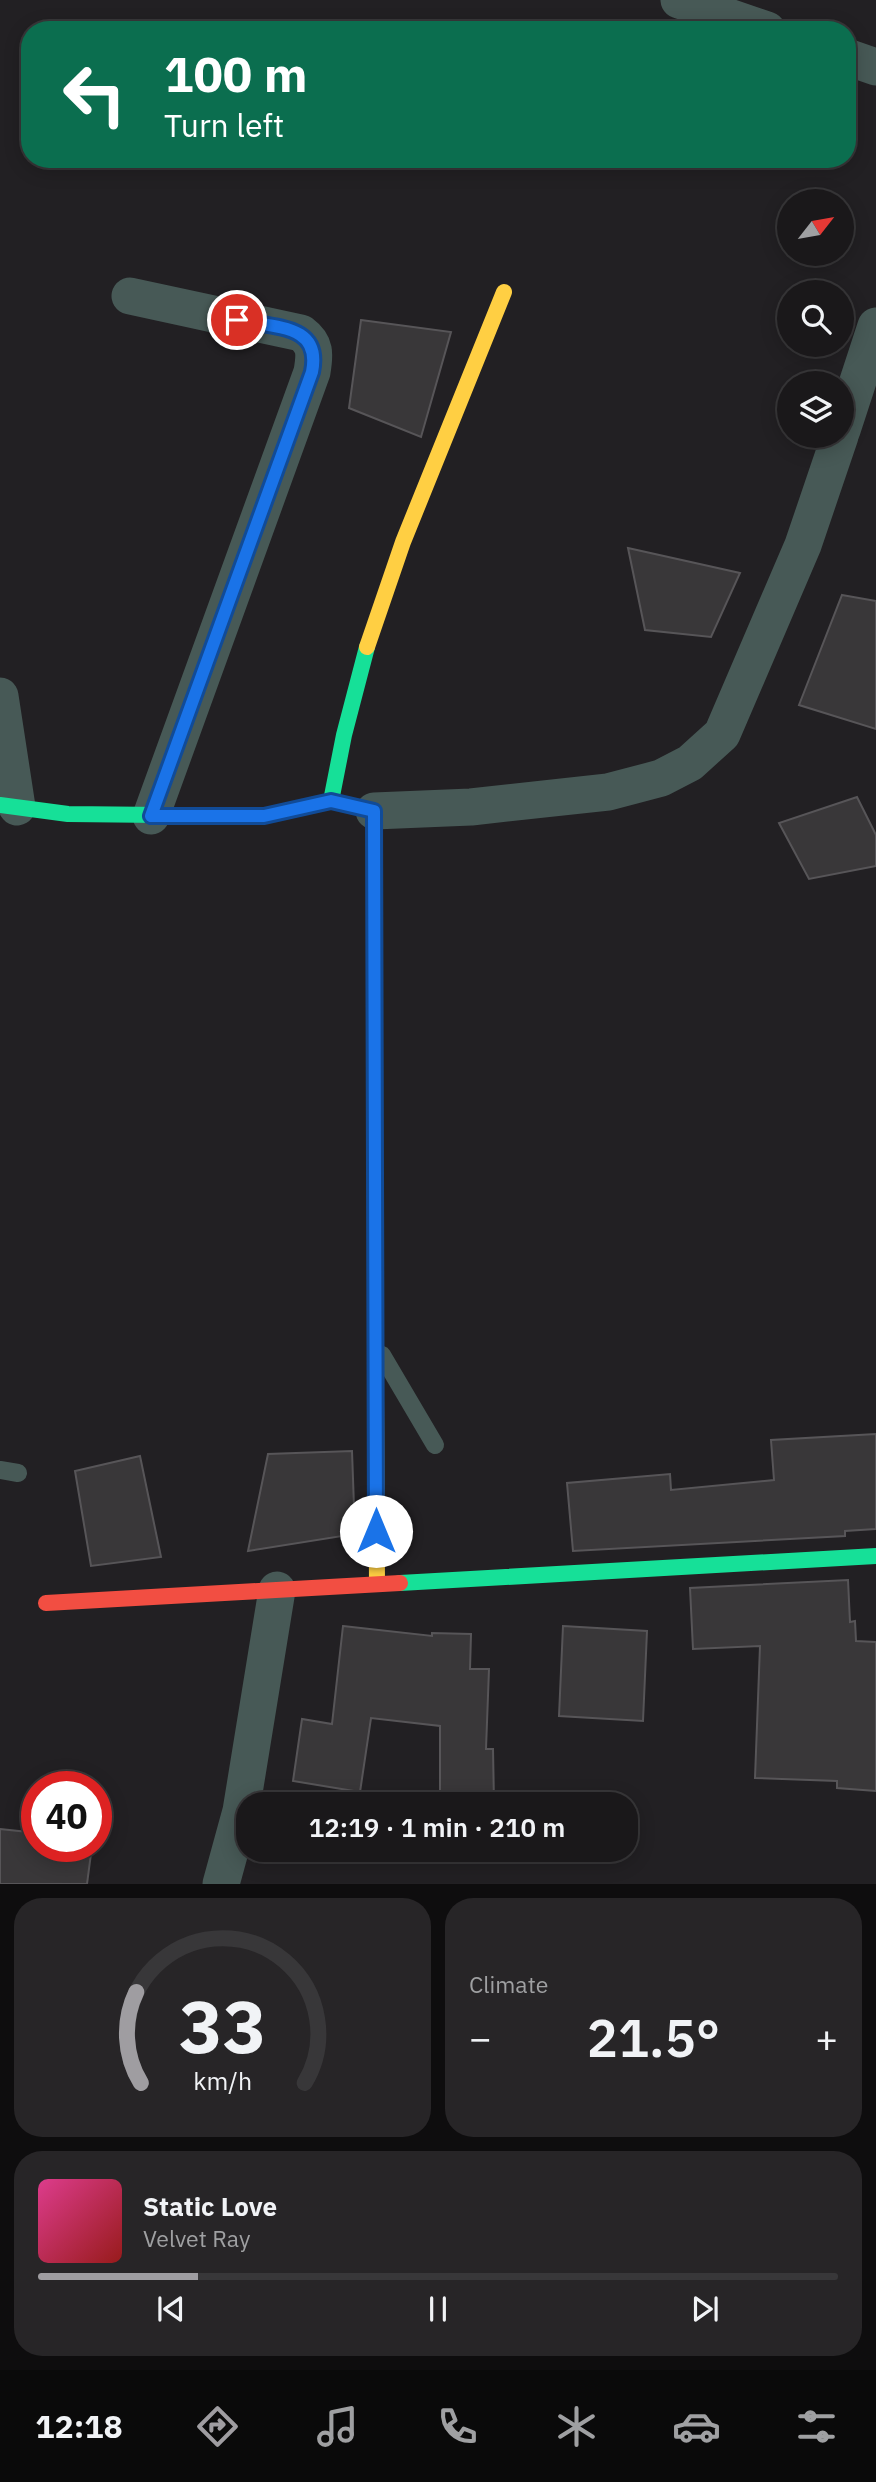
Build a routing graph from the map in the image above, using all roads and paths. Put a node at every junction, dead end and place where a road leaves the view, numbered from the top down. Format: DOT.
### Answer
graph roads {
  1 [pos="679,0"];
  2 [pos="741,21"];
  3 [pos="856,60"];
  4 [pos="876,67"];
  5 [pos="504,292"];
  6 [pos="130,296"];
  7 [pos="876,326"];
  8 [pos="854,393"];
  9 [pos="836,448"];
  10 [pos="0,696"];
  11 [pos="331,801"];
  12 [pos="8,806"];
  13 [pos="374,811"];
  14 [pos="151,816"];
  15 [pos="376,1346"];
  16 [pos="435,1445"];
  17 [pos="876,1556"];
  18 [pos="377,1584"];
  19 [pos="277,1590"];
  20 [pos="46,1603"];
  21 [pos="221,1884"];
  1 -- 2 [label="street"];
  3 -- 4 [label="street"];
  5 -- 11 [label="street"];
  6 -- 14 [label="street"];
  7 -- 8 [label="street"];
  9 -- 13 [label="street"];
  10 -- 12 [label="street"];
  11 -- 13 [label="street"];
  11 -- 14 [label="street"];
  12 -- 14 [label="street"];
  13 -- 15 [label="street"];
  15 -- 16 [label="lane"];
  15 -- 18 [label="street"];
  17 -- 18 [label="street"];
  18 -- 19 [label="street"];
  19 -- 20 [label="street"];
  19 -- 21 [label="street"];
}
